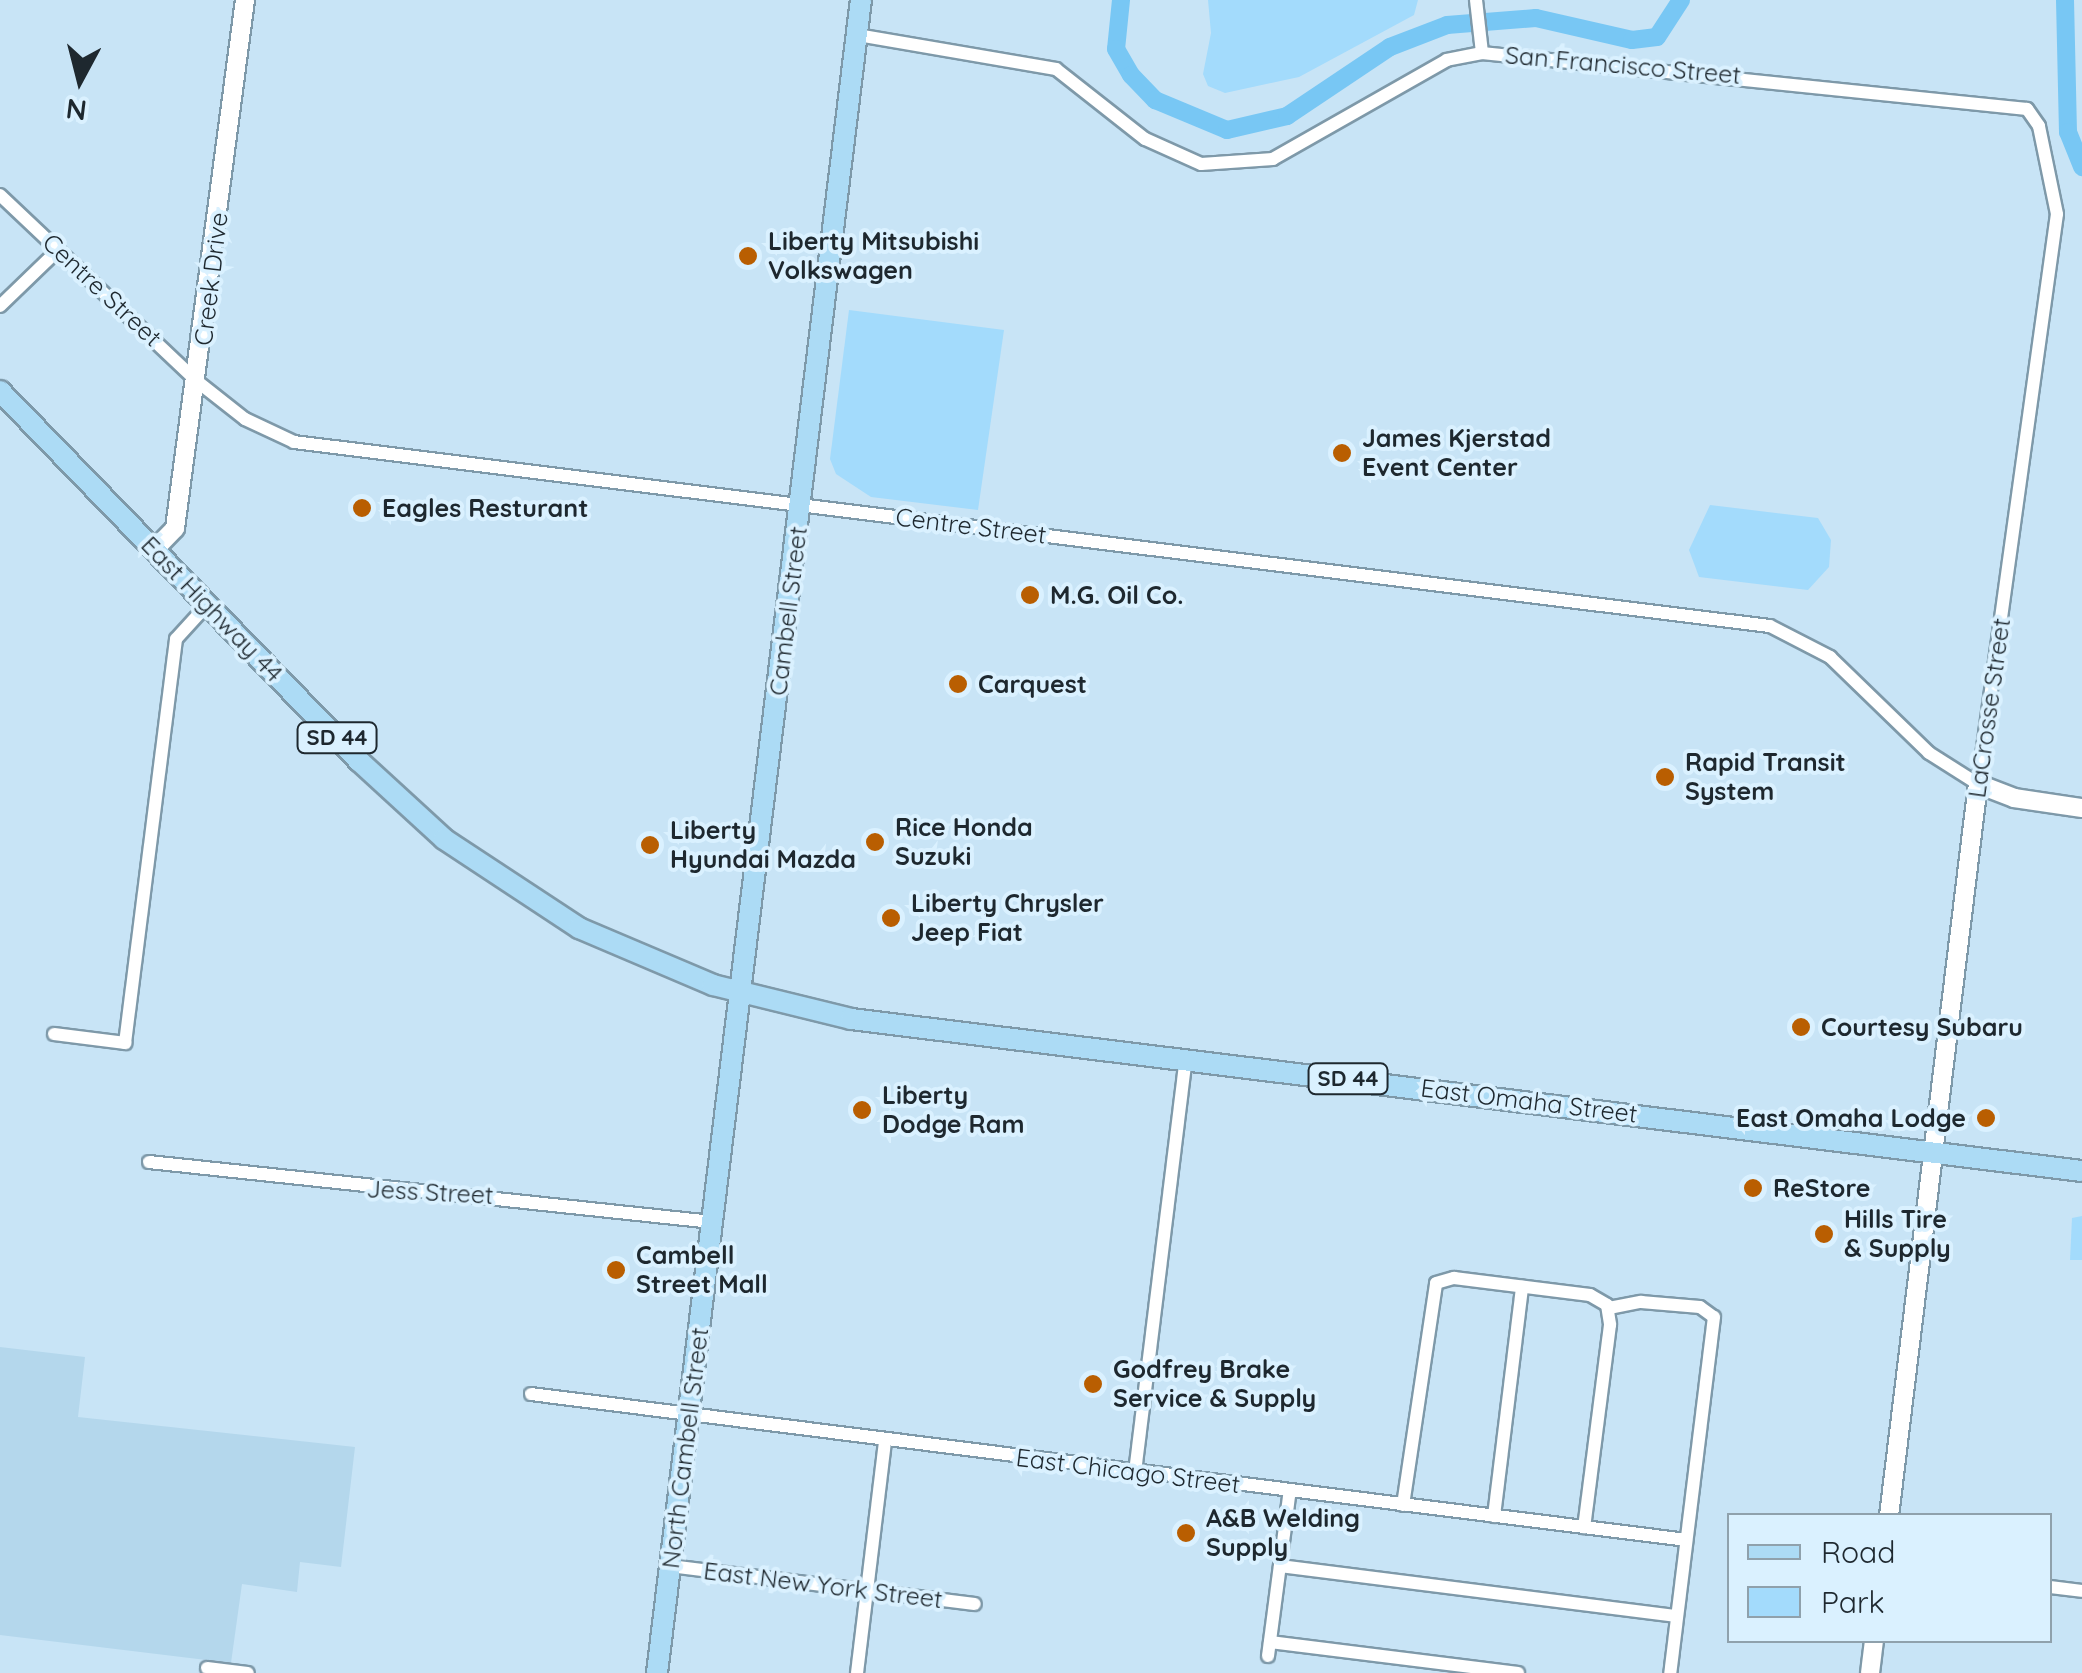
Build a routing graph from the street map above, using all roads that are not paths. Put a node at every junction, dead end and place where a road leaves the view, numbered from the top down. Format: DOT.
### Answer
graph roads {
  1 [pos="244,0"];
  2 [pos="862,0"];
  3 [pos="1476,0"];
  4 [pos="857,35"];
  5 [pos="1482,54"];
  6 [pos="2027,108"];
  7 [pos="0,195"];
  8 [pos="58,250"];
  9 [pos="0,306"];
  10 [pos="198,382"];
  11 [pos="0,390"];
  12 [pos="800,504"];
  13 [pos="154,549"];
  14 [pos="207,605"];
  15 [pos="1978,784"];
  16 [pos="2082,808"];
  17 [pos="740,994"];
  18 [pos="54,1034"];
  19 [pos="1186,1058"];
  20 [pos="1932,1152"];
  21 [pos="149,1162"];
  22 [pos="2082,1171"];
  23 [pos="712,1222"];
  24 [pos="1522,1286"];
  25 [pos="1609,1308"];
  26 [pos="532,1394"];
  27 [pos="689,1416"];
  28 [pos="885,1441"];
  29 [pos="1136,1472"];
  30 [pos="1290,1490"];
  31 [pos="1403,1504"];
  32 [pos="1889,1513"];
  33 [pos="1494,1516"];
  34 [pos="1584,1527"];
  35 [pos="1686,1540"];
  36 [pos="670,1566"];
  37 [pos="1280,1566"];
  38 [pos="2052,1587"];
  39 [pos="868,1590"];
  40 [pos="2082,1591"];
  41 [pos="975,1604"];
  42 [pos="1677,1616"];
  43 [pos="1874,1643"];
  44 [pos="207,1668"];
  45 [pos="248,1673"];
  46 [pos="657,1673"];
  47 [pos="857,1673"];
  48 [pos="1518,1673"];
  49 [pos="1670,1673"];
  50 [pos="1870,1673"];
  1 -- 10 [label="street, Creek Drive"];
  2 -- 4 [label="main road, Cambell Street"];
  3 -- 5 [label="street"];
  4 -- 5 [label="street, San Francisco Street"];
  4 -- 12 [label="main road, Cambell Street"];
  5 -- 6 [label="street, San Francisco Street"];
  6 -- 15 [label="street, LaCrosse Street"];
  7 -- 8 [label="street, Centre Street"];
  8 -- 9 [label="street"];
  8 -- 10 [label="street, Centre Street"];
  10 -- 12 [label="street, Centre Street"];
  10 -- 13 [label="street, Creek Drive"];
  11 -- 13 [label="main road, East Highway 44 / SD 44"];
  12 -- 15 [label="street, Centre Street"];
  12 -- 17 [label="main road, Cambell Street"];
  13 -- 14 [label="main road, East Highway 44 / SD 44"];
  14 -- 17 [label="main road, East Highway 44 / SD 44"];
  14 -- 18 [label="street"];
  15 -- 16 [label="street"];
  15 -- 20 [label="street, LaCrosse Street"];
  17 -- 19 [label="main road, East Omaha Street / SD 44"];
  17 -- 23 [label="main road, Cambell Street"];
  19 -- 20 [label="main road, East Omaha Street / SD 44"];
  19 -- 29 [label="street"];
  20 -- 22 [label="main road, East Omaha Street / SD 44"];
  20 -- 32 [label="street, LaCrosse Street"];
  21 -- 23 [label="street, Jess Street"];
  23 -- 27 [label="main road, North Cambell Street"];
  24 -- 25 [label="street"];
  24 -- 31 [label="street"];
  24 -- 33 [label="street"];
  25 -- 34 [label="street"];
  25 -- 35 [label="street"];
  26 -- 27 [label="street, East Chicago Street"];
  27 -- 28 [label="street, East Chicago Street"];
  27 -- 36 [label="main road, North Cambell Street"];
  28 -- 29 [label="street, East Chicago Street"];
  28 -- 39 [label="street"];
  29 -- 30 [label="street, East Chicago Street"];
  30 -- 31 [label="street, East Chicago Street"];
  30 -- 37 [label="street"];
  31 -- 33 [label="street, East Chicago Street"];
  33 -- 34 [label="street, East Chicago Street"];
  34 -- 35 [label="street, East Chicago Street"];
  35 -- 42 [label="street"];
  36 -- 39 [label="street, East New York Street"];
  36 -- 46 [label="main road, North Cambell Street"];
  37 -- 42 [label="street"];
  37 -- 48 [label="street"];
  38 -- 40 [label="street"];
  39 -- 41 [label="street, East New York Street"];
  39 -- 47 [label="street"];
  42 -- 49 [label="street"];
  43 -- 50 [label="street"];
  44 -- 45 [label="street"];
}
